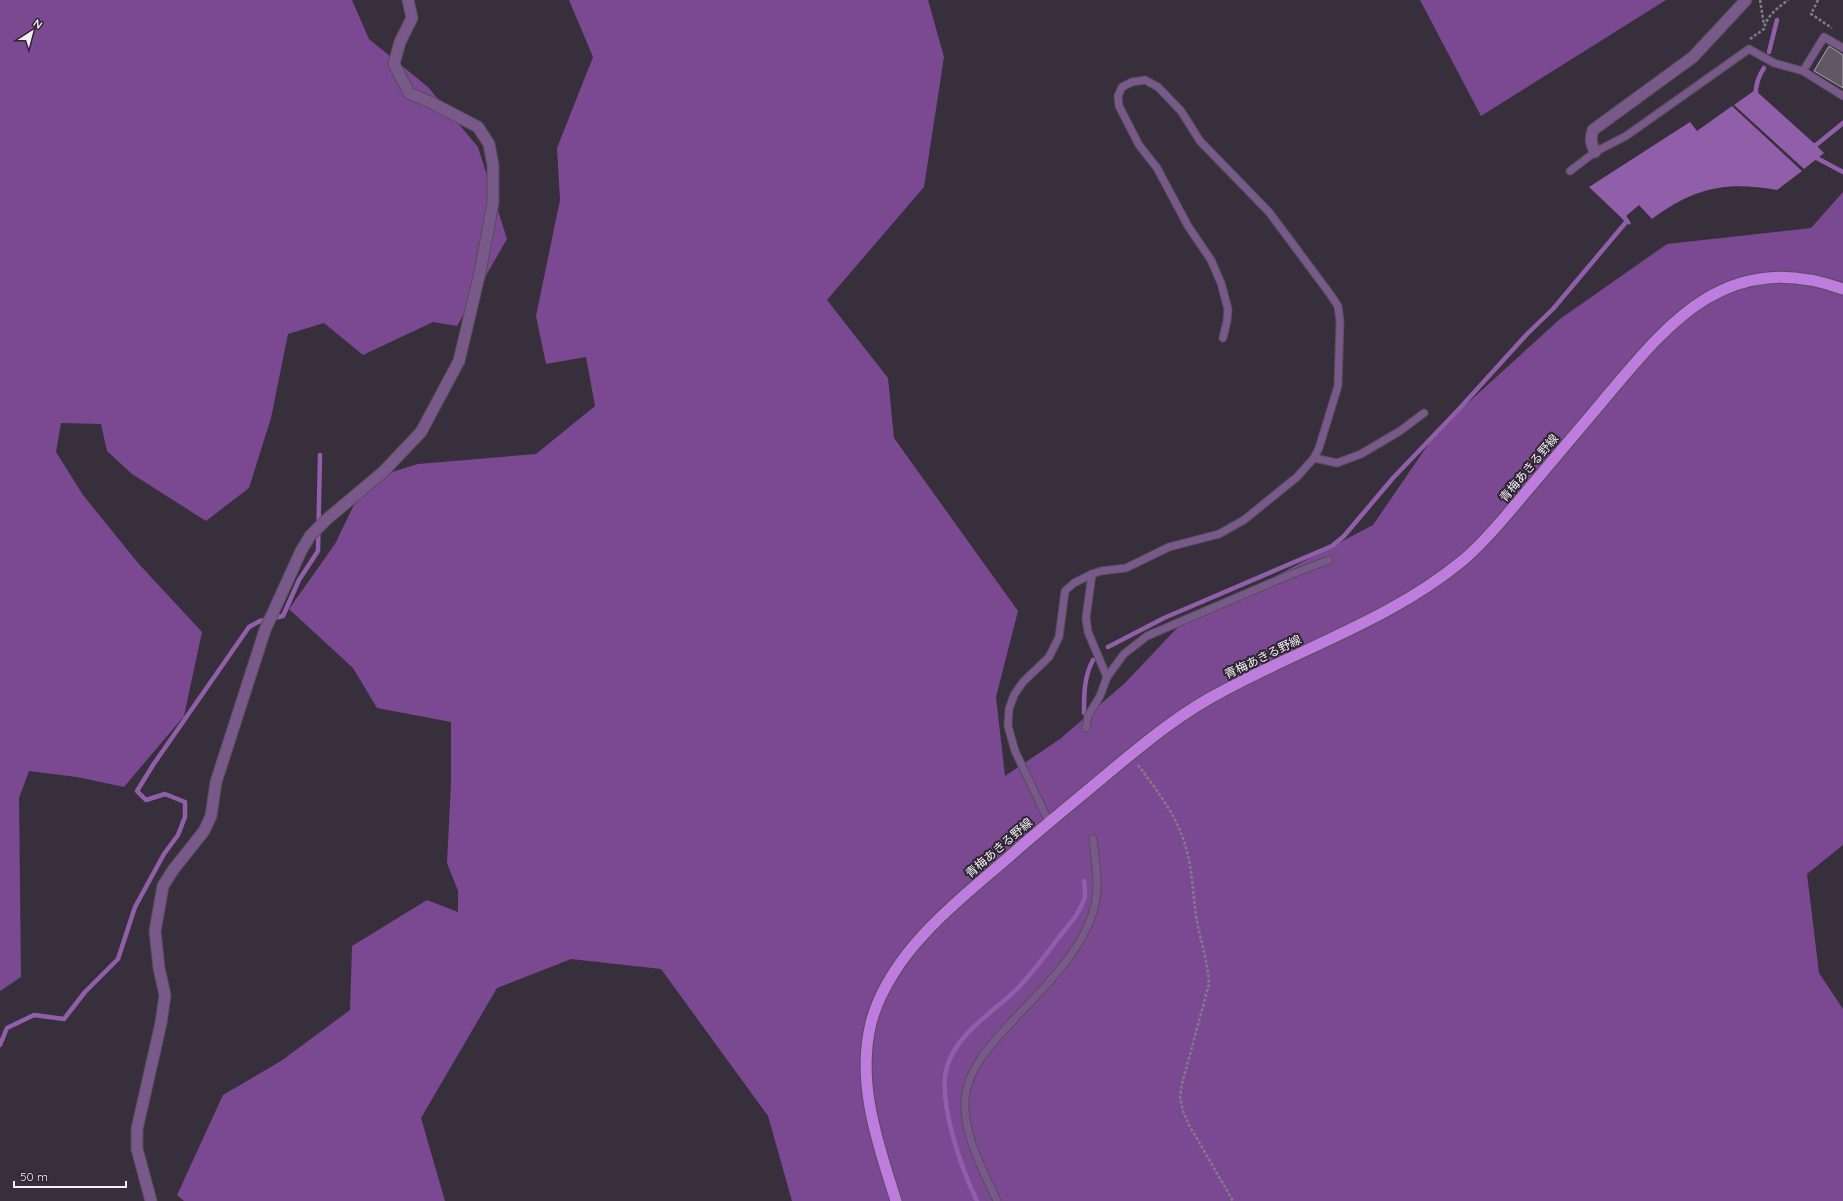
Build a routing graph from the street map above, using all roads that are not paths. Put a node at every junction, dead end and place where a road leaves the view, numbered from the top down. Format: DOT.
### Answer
graph roads {
  1 [pos="408,0"];
  2 [pos="1746,0"];
  3 [pos="1843,48"];
  4 [pos="1803,71"];
  5 [pos="1843,96"];
  6 [pos="1595,152"];
  7 [pos="1570,171"];
  8 [pos="1843,289"];
  9 [pos="1223,338"];
  10 [pos="1424,413"];
  11 [pos="1314,458"];
  12 [pos="1329,560"];
  13 [pos="1092,574"];
  14 [pos="1107,677"];
  15 [pos="1086,728"];
  16 [pos="1049,822"];
  17 [pos="1092,839"];
  18 [pos="151,1201"];
  19 [pos="896,1201"];
  20 [pos="997,1201"];
  1 -- 18 [label="street"];
  2 -- 6 [label="street"];
  3 -- 4 [label="lane"];
  4 -- 5 [label="lane"];
  4 -- 6 [label="lane"];
  6 -- 7 [label="lane"];
  8 -- 16 [label="main road, 青梅あきる野線"];
  9 -- 11 [label="lane"];
  10 -- 11 [label="lane"];
  11 -- 13 [label="lane"];
  12 -- 14 [label="lane"];
  13 -- 14 [label="lane"];
  13 -- 16 [label="lane"];
  14 -- 15 [label="lane"];
  16 -- 19 [label="main road, 青梅あきる野線"];
  17 -- 20 [label="lane"];
}
